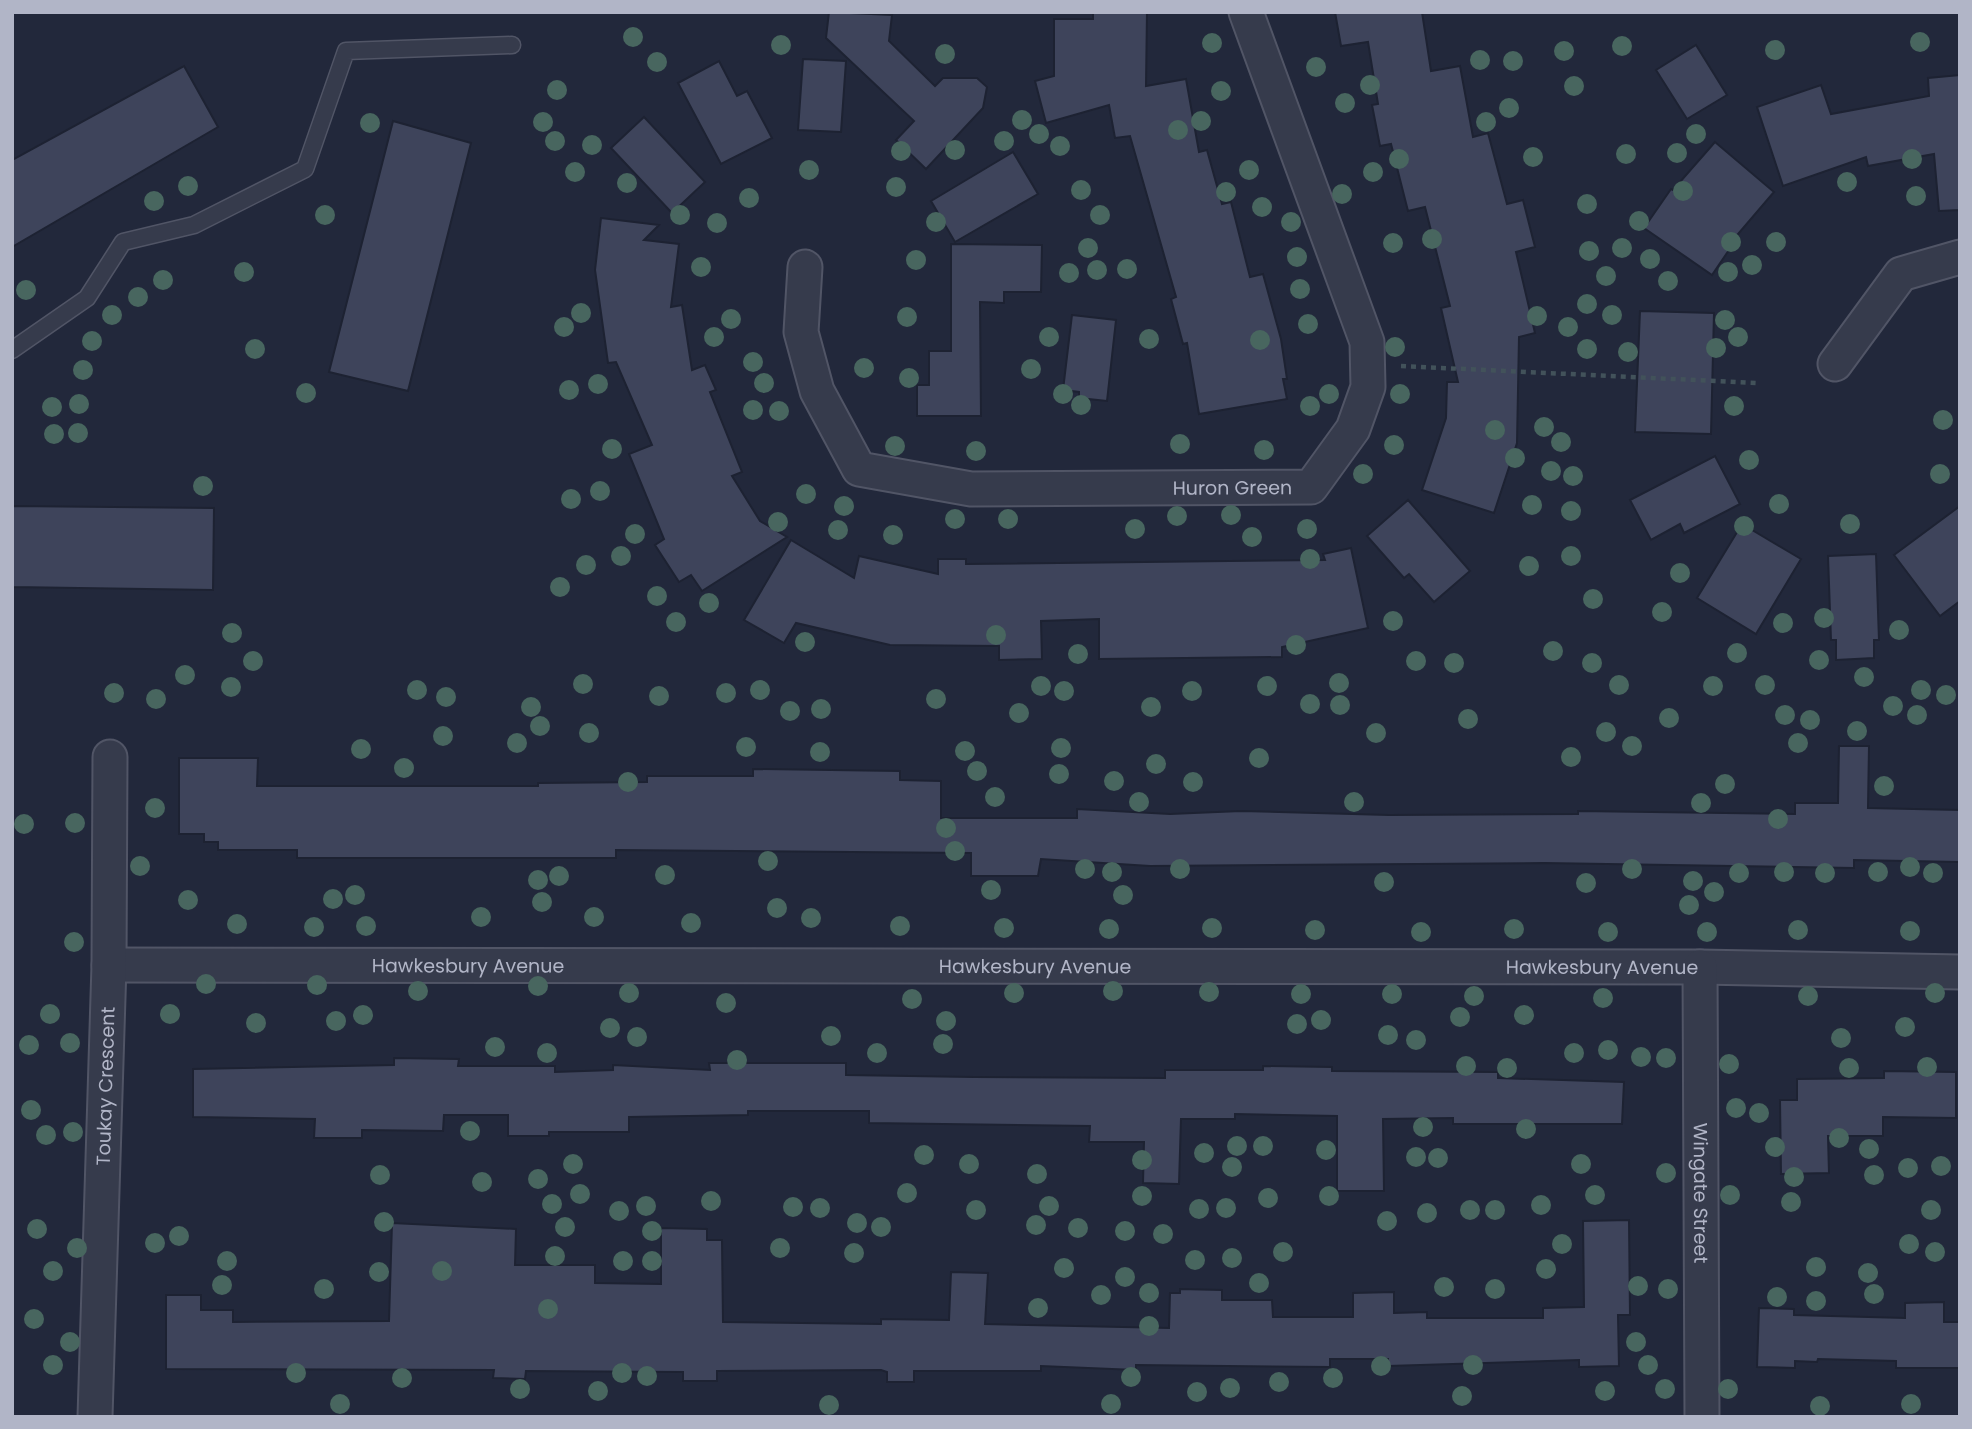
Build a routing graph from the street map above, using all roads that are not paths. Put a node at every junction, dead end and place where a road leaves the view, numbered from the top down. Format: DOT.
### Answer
graph roads {
  1 [pos="1246,12"];
  2 [pos="512,45"];
  3 [pos="1960,257"];
  4 [pos="805,267"];
  5 [pos="12,350"];
  6 [pos="1835,364"];
  7 [pos="110,757"];
  8 [pos="109,965"];
  9 [pos="1700,967"];
  10 [pos="1960,972"];
  11 [pos="95,1417"];
  12 [pos="1702,1417"];
  1 -- 4 [label="street, Huron Green"];
  2 -- 5 [label="lane"];
  3 -- 6 [label="street"];
  7 -- 8 [label="street, Toukay Crescent"];
  8 -- 9 [label="street, Hawkesbury Avenue"];
  8 -- 11 [label="street, Toukay Crescent"];
  9 -- 10 [label="street, Hawkesbury Avenue"];
  9 -- 12 [label="street, Wingate Street"];
}
